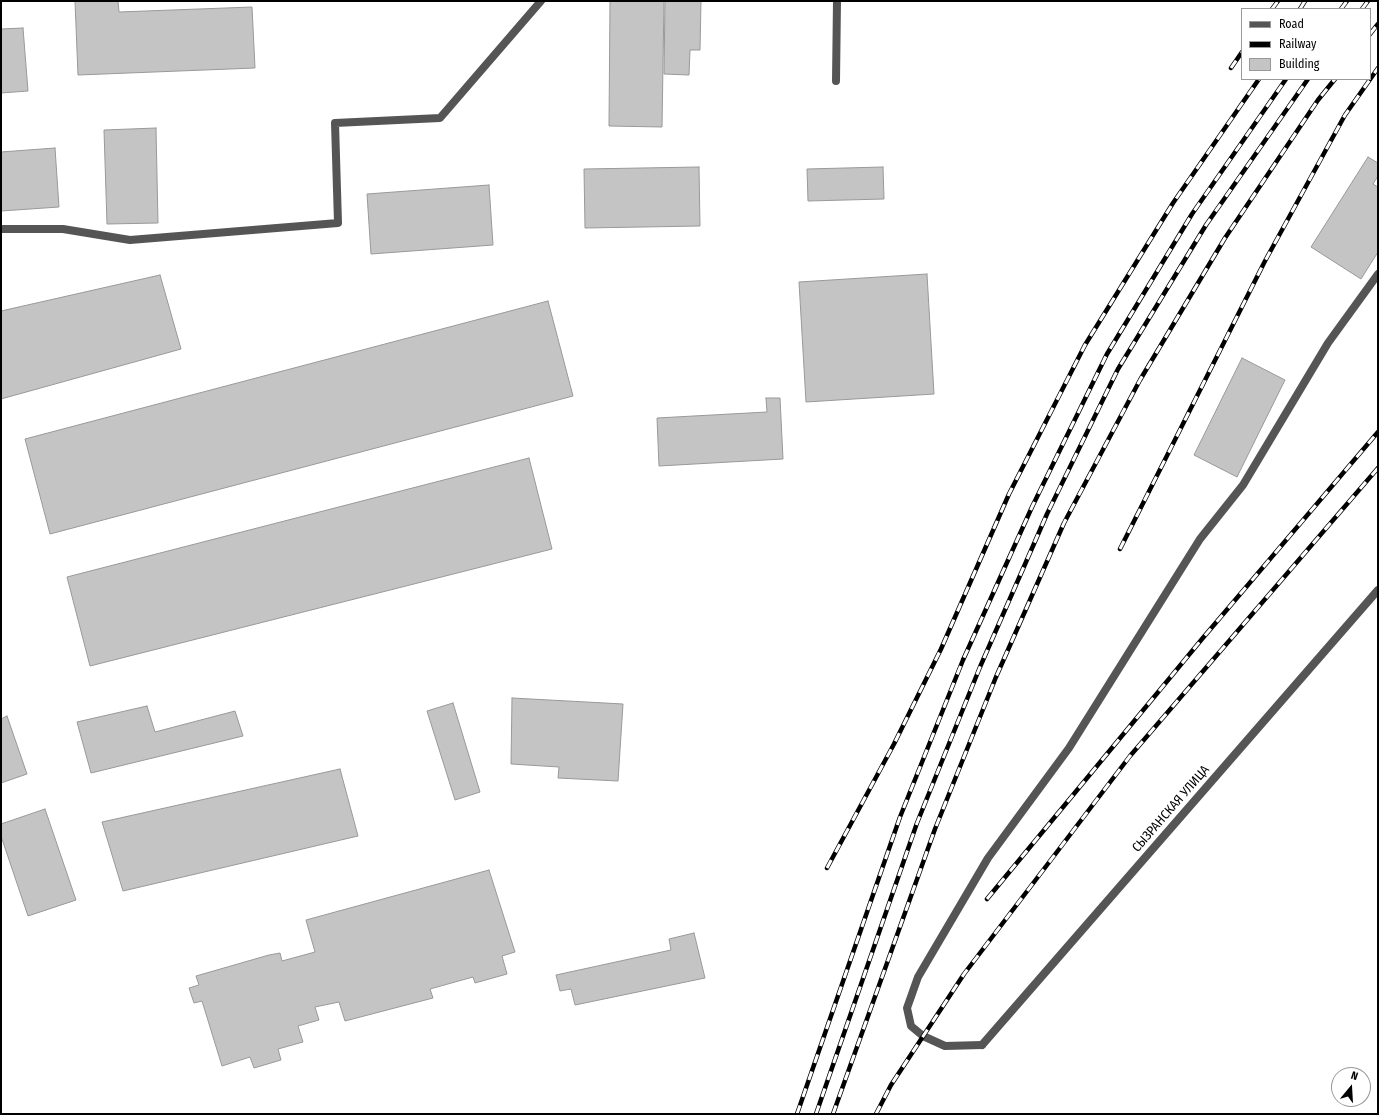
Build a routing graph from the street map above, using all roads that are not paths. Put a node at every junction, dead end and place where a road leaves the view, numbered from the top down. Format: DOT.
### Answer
graph roads {
  1 [pos="541,1"];
  2 [pos="837,1"];
  3 [pos="836,81"];
  4 [pos="1,229"];
  5 [pos="1378,274"];
  6 [pos="1378,590"];
  1 -- 4 [label="street"];
  2 -- 3 [label="street"];
  5 -- 6 [label="street, СЫЗРАНСКАЯ УЛИЦА"];
}
